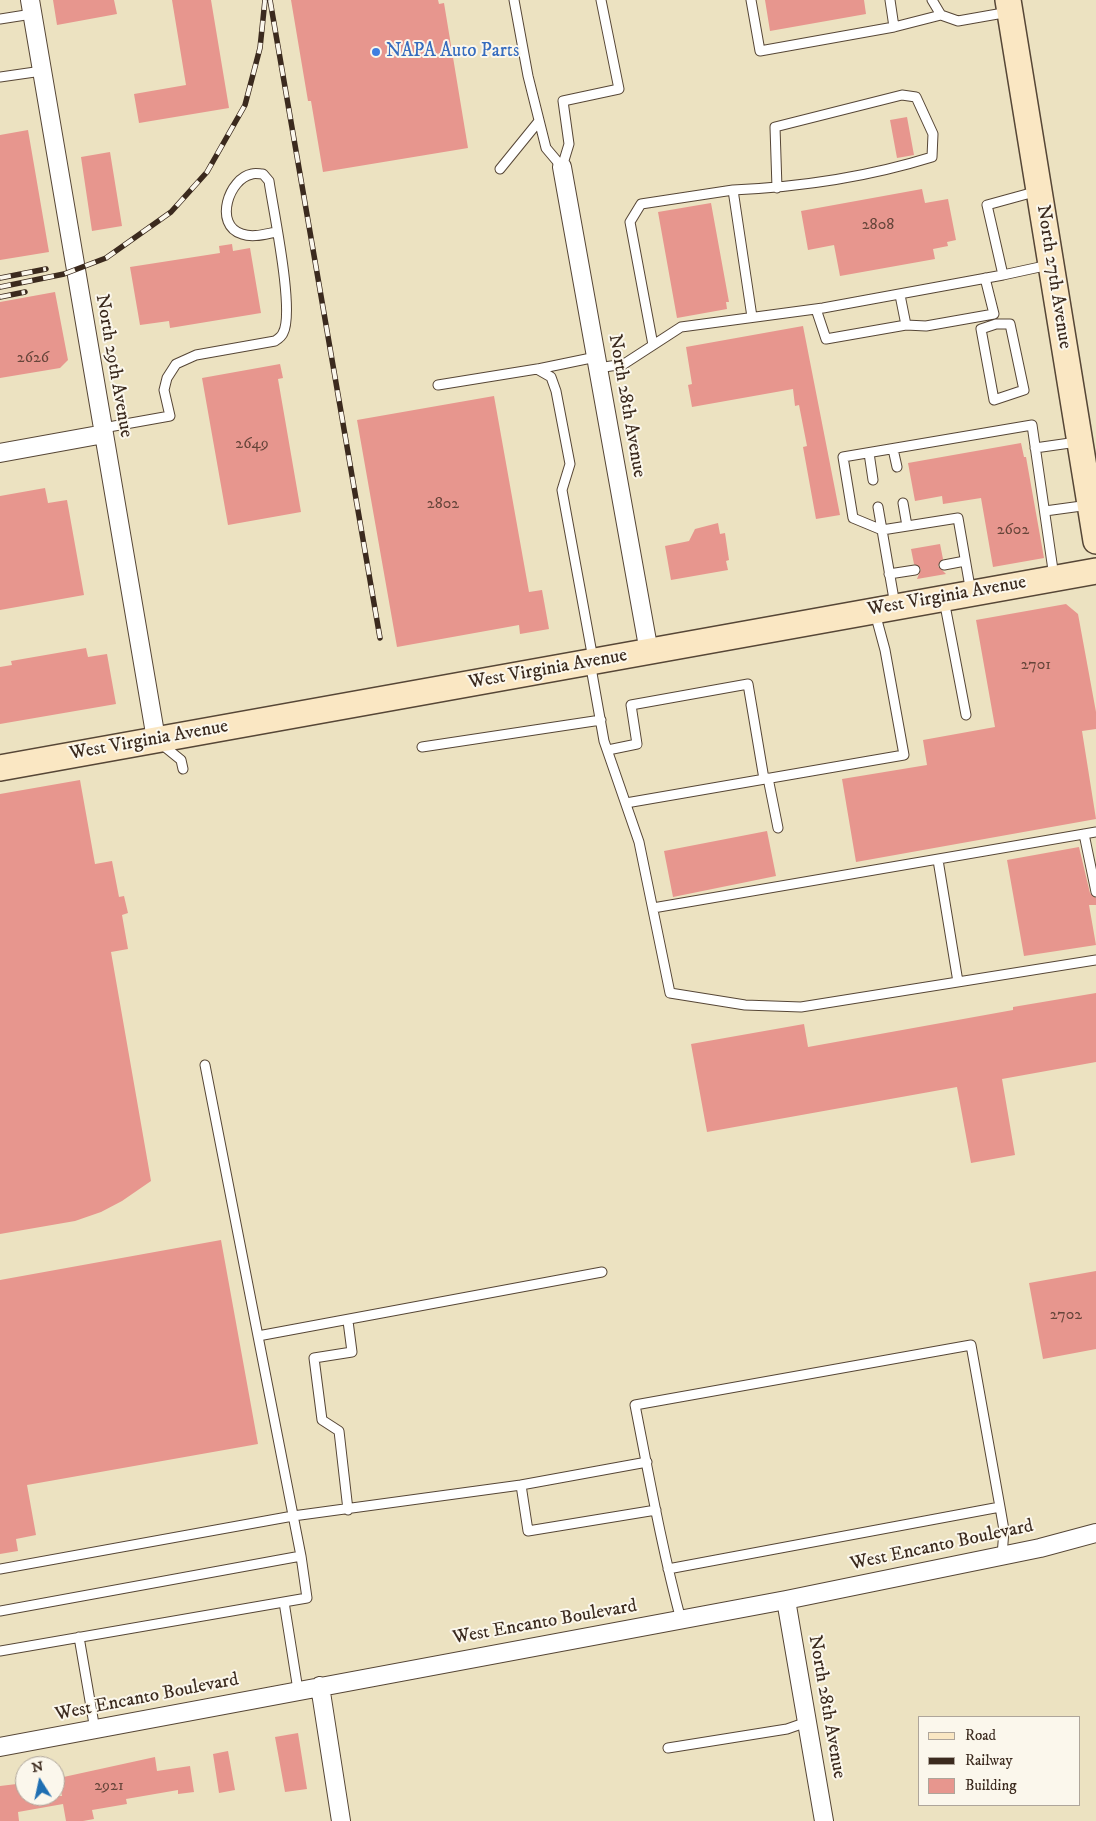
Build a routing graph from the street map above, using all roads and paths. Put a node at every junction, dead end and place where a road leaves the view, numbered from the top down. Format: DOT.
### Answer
graph roads {
  1 [pos="514,0"];
  2 [pos="601,0"];
  3 [pos="751,0"];
  4 [pos="890,0"];
  5 [pos="932,0"];
  6 [pos="1008,4"];
  7 [pos="31,7"];
  8 [pos="941,15"];
  9 [pos="0,19"];
  10 [pos="894,27"];
  11 [pos="42,71"];
  12 [pos="0,77"];
  13 [pos="540,121"];
  14 [pos="562,167"];
  15 [pos="500,170"];
  16 [pos="777,188"];
  17 [pos="733,190"];
  18 [pos="1038,191"];
  19 [pos="276,232"];
  20 [pos="1051,265"];
  21 [pos="1003,275"];
  22 [pos="985,278"];
  23 [pos="900,295"];
  24 [pos="816,309"];
  25 [pos="994,314"];
  26 [pos="752,317"];
  27 [pos="996,324"];
  28 [pos="906,325"];
  29 [pos="653,345"];
  30 [pos="597,363"];
  31 [pos="537,369"];
  32 [pos="438,385"];
  33 [pos="103,431"];
  34 [pos="1080,442"];
  35 [pos="1036,448"];
  36 [pos="894,449"];
  37 [pos="0,453"];
  38 [pos="869,453"];
  39 [pos="897,467"];
  40 [pos="1091,475"];
  41 [pos="873,480"];
  42 [pos="902,503"];
  43 [pos="1090,505"];
  44 [pos="878,507"];
  45 [pos="1045,511"];
  46 [pos="907,526"];
  47 [pos="882,530"];
  48 [pos="1096,541"];
  49 [pos="966,561"];
  50 [pos="944,565"];
  51 [pos="915,570"];
  52 [pos="1096,571"];
  53 [pos="890,574"];
  54 [pos="1054,578"];
  55 [pos="971,593"];
  56 [pos="944,598"];
  57 [pos="884,609"];
  58 [pos="649,652"];
  59 [pos="591,662"];
  60 [pos="966,715"];
  61 [pos="600,720"];
  62 [pos="156,739"];
  63 [pos="422,747"];
  64 [pos="608,750"];
  65 [pos="0,768"];
  66 [pos="183,769"];
  67 [pos="766,779"];
  68 [pos="626,803"];
  69 [pos="778,828"];
  70 [pos="1096,832"];
  71 [pos="1084,834"];
  72 [pos="938,860"];
  73 [pos="1096,892"];
  74 [pos="653,908"];
  75 [pos="1096,960"];
  76 [pos="958,982"];
  77 [pos="205,1065"];
  78 [pos="602,1272"];
  79 [pos="348,1321"];
  80 [pos="258,1336"];
  81 [pos="646,1462"];
  82 [pos="521,1485"];
  83 [pos="1000,1506"];
  84 [pos="348,1510"];
  85 [pos="656,1510"];
  86 [pos="293,1516"];
  87 [pos="1096,1533"];
  88 [pos="301,1556"];
  89 [pos="1002,1556"];
  90 [pos="0,1569"];
  91 [pos="668,1569"];
  92 [pos="786,1600"];
  93 [pos="284,1602"];
  94 [pos="0,1612"];
  95 [pos="681,1620"];
  96 [pos="79,1637"];
  97 [pos="0,1651"];
  98 [pos="320,1686"];
  99 [pos="298,1690"];
  100 [pos="806,1722"];
  101 [pos="95,1730"];
  102 [pos="0,1746"];
  103 [pos="668,1748"];
  104 [pos="341,1821"];
  105 [pos="824,1821"];
  1 -- 13 [label="lane"];
  2 -- 14 [label="lane"];
  3 -- 10 [label="lane"];
  4 -- 10 [label="lane"];
  5 -- 8 [label="lane"];
  6 -- 8 [label="lane"];
  6 -- 18 [label="street, North 27th Avenue"];
  7 -- 9 [label="lane"];
  7 -- 11 [label="street, North 29th Avenue"];
  8 -- 10 [label="lane"];
  11 -- 12 [label="lane"];
  11 -- 33 [label="street, North 29th Avenue"];
  13 -- 14 [label="lane"];
  13 -- 15 [label="lane"];
  14 -- 30 [label="street, North 28th Avenue"];
  16 -- 16 [label="lane"];
  16 -- 17 [label="lane"];
  17 -- 26 [label="lane"];
  17 -- 29 [label="lane"];
  18 -- 20 [label="street, North 27th Avenue"];
  18 -- 21 [label="lane"];
  19 -- 19 [label="lane"];
  19 -- 33 [label="lane"];
  20 -- 21 [label="lane"];
  20 -- 34 [label="street, North 27th Avenue"];
  21 -- 22 [label="lane"];
  22 -- 23 [label="lane"];
  22 -- 25 [label="lane"];
  23 -- 24 [label="lane"];
  23 -- 28 [label="lane"];
  24 -- 26 [label="lane"];
  24 -- 28 [label="lane"];
  25 -- 27 [label="lane"];
  25 -- 28 [label="lane"];
  26 -- 29 [label="lane"];
  27 -- 27 [label="lane"];
  29 -- 30 [label="lane"];
  30 -- 31 [label="lane"];
  30 -- 58 [label="street, North 28th Avenue"];
  31 -- 32 [label="lane"];
  31 -- 59 [label="lane"];
  33 -- 37 [label="street"];
  33 -- 62 [label="street, North 29th Avenue"];
  34 -- 35 [label="lane"];
  34 -- 40 [label="street, North 27th Avenue"];
  35 -- 36 [label="lane"];
  35 -- 45 [label="lane"];
  36 -- 38 [label="lane"];
  36 -- 39 [label="lane"];
  38 -- 41 [label="lane"];
  38 -- 47 [label="lane"];
  40 -- 43 [label="street, North 27th Avenue"];
  42 -- 46 [label="lane"];
  43 -- 45 [label="lane"];
  43 -- 48 [label="street, North 27th Avenue"];
  44 -- 47 [label="lane"];
  45 -- 54 [label="lane"];
  46 -- 47 [label="lane"];
  46 -- 49 [label="lane"];
  47 -- 53 [label="lane"];
  49 -- 50 [label="lane"];
  49 -- 55 [label="lane"];
  51 -- 53 [label="lane"];
  52 -- 54 [label="street, West Virginia Avenue"];
  53 -- 57 [label="lane"];
  54 -- 55 [label="street, West Virginia Avenue"];
  55 -- 56 [label="street, West Virginia Avenue"];
  56 -- 57 [label="street, West Virginia Avenue"];
  56 -- 60 [label="lane"];
  57 -- 58 [label="street, West Virginia Avenue"];
  57 -- 67 [label="lane"];
  58 -- 59 [label="street, West Virginia Avenue"];
  59 -- 61 [label="lane"];
  59 -- 62 [label="street, West Virginia Avenue"];
  61 -- 63 [label="lane"];
  61 -- 64 [label="lane"];
  62 -- 65 [label="street, West Virginia Avenue"];
  62 -- 66 [label="lane"];
  64 -- 67 [label="lane"];
  64 -- 68 [label="lane"];
  67 -- 68 [label="lane"];
  67 -- 69 [label="lane"];
  68 -- 74 [label="lane"];
  70 -- 71 [label="lane"];
  71 -- 72 [label="lane"];
  71 -- 73 [label="lane"];
  72 -- 74 [label="lane"];
  72 -- 76 [label="lane"];
  74 -- 76 [label="lane"];
  75 -- 76 [label="lane"];
  77 -- 80 [label="lane"];
  78 -- 79 [label="lane"];
  79 -- 80 [label="lane"];
  79 -- 84 [label="lane"];
  80 -- 86 [label="lane"];
  81 -- 82 [label="lane"];
  81 -- 83 [label="lane"];
  81 -- 85 [label="lane"];
  82 -- 84 [label="lane"];
  82 -- 85 [label="lane"];
  83 -- 89 [label="lane"];
  83 -- 91 [label="lane"];
  84 -- 86 [label="lane"];
  85 -- 91 [label="lane"];
  86 -- 88 [label="lane"];
  86 -- 90 [label="lane"];
  87 -- 89 [label="street, West Encanto Boulevard"];
  88 -- 93 [label="lane"];
  88 -- 94 [label="lane"];
  89 -- 92 [label="street, West Encanto Boulevard"];
  91 -- 95 [label="lane"];
  92 -- 95 [label="street, West Encanto Boulevard"];
  92 -- 100 [label="street, North 28th Avenue"];
  93 -- 96 [label="lane"];
  93 -- 99 [label="lane"];
  95 -- 98 [label="street, West Encanto Boulevard"];
  96 -- 97 [label="lane"];
  96 -- 101 [label="lane"];
  98 -- 99 [label="street, West Encanto Boulevard"];
  98 -- 104 [label="street"];
  99 -- 101 [label="street, West Encanto Boulevard"];
  100 -- 103 [label="lane"];
  100 -- 105 [label="street, North 28th Avenue"];
  101 -- 102 [label="street, West Encanto Boulevard"];
}
